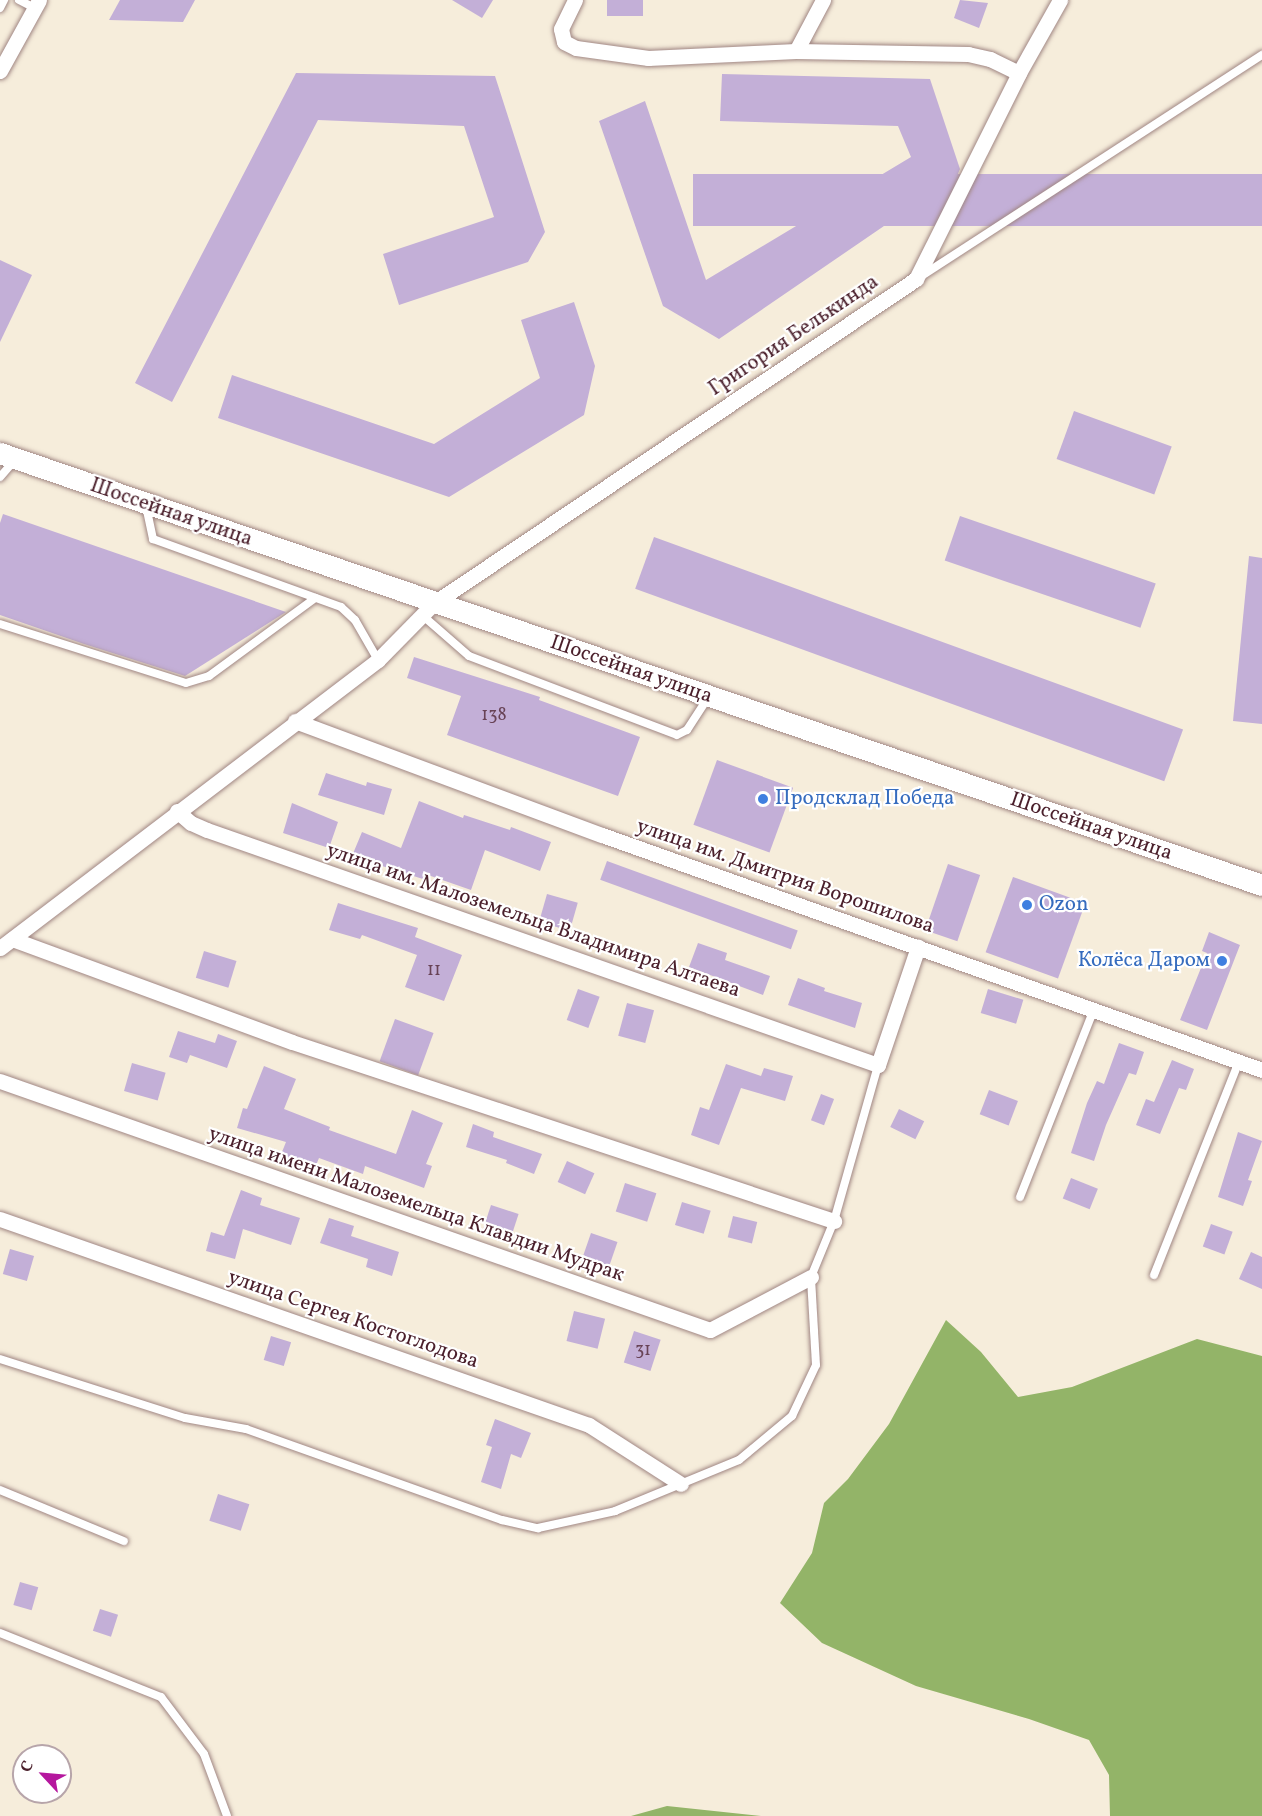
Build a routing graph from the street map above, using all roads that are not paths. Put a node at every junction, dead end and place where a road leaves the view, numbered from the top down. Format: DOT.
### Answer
graph roads {
  1 [pos="4,0"];
  2 [pos="19,0"];
  3 [pos="575,0"];
  4 [pos="823,0"];
  5 [pos="1060,0"];
  6 [pos="37,4"];
  7 [pos="0,8"];
  8 [pos="795,51"];
  9 [pos="1262,55"];
  10 [pos="0,71"];
  11 [pos="1019,73"];
  12 [pos="916,279"];
  13 [pos="8,456"];
  14 [pos="0,477"];
  15 [pos="146,505"];
  16 [pos="315,598"];
  17 [pos="428,609"];
  18 [pos="0,624"];
  19 [pos="378,660"];
  20 [pos="708,697"];
  21 [pos="295,721"];
  22 [pos="177,811"];
  23 [pos="1262,885"];
  24 [pos="6,943"];
  25 [pos="918,946"];
  26 [pos="1094,1009"];
  27 [pos="1239,1061"];
  28 [pos="878,1065"];
  29 [pos="1262,1070"];
  30 [pos="0,1081"];
  31 [pos="1020,1197"];
  32 [pos="0,1219"];
  33 [pos="834,1221"];
  34 [pos="1154,1275"];
  35 [pos="811,1277"];
  36 [pos="0,1359"];
  37 [pos="681,1484"];
  38 [pos="0,1490"];
  39 [pos="124,1541"];
  40 [pos="0,1633"];
  41 [pos="227,1816"];
  1 -- 7 [label="lane"];
  2 -- 6 [label="lane"];
  3 -- 8 [label="street"];
  4 -- 8 [label="street"];
  5 -- 11 [label="street, Григория Белькинда"];
  6 -- 10 [label="street"];
  8 -- 11 [label="street"];
  9 -- 12 [label="lane"];
  11 -- 12 [label="street, Григория Белькинда"];
  12 -- 17 [label="street, Григория Белькинда"];
  13 -- 14 [label="lane"];
  13 -- 15 [label="street, Шоссейная улица"];
  15 -- 16 [label="lane"];
  15 -- 17 [label="street, Шоссейная улица"];
  16 -- 18 [label="lane"];
  16 -- 19 [label="lane"];
  17 -- 19 [label="street, Григория Белькинда"];
  17 -- 20 [label="street, Шоссейная улица"];
  17 -- 20 [label="lane"];
  19 -- 21 [label="street, Григория Белькинда"];
  20 -- 23 [label="street, Шоссейная улица"];
  21 -- 22 [label="street, Григория Белькинда"];
  21 -- 25 [label="street, улица им. Дмитрия Ворошилова"];
  22 -- 24 [label="street, Григория Белькинда"];
  22 -- 28 [label="street, улица им. Малоземельца Владимира Алтаева"];
  24 -- 33 [label="street"];
  25 -- 26 [label="street, улица им. Дмитрия Ворошилова"];
  25 -- 28 [label="street"];
  26 -- 27 [label="street, улица им. Дмитрия Ворошилова"];
  26 -- 31 [label="lane"];
  27 -- 29 [label="street, улица им. Дмитрия Ворошилова"];
  27 -- 34 [label="lane"];
  28 -- 33 [label="lane"];
  30 -- 35 [label="street, улица имени Малоземельца Клавдии Мудрак"];
  32 -- 37 [label="street, улица Сергея Костоглодова"];
  33 -- 35 [label="lane"];
  35 -- 37 [label="lane"];
  36 -- 37 [label="lane"];
  38 -- 39 [label="lane"];
  40 -- 41 [label="lane"];
}
